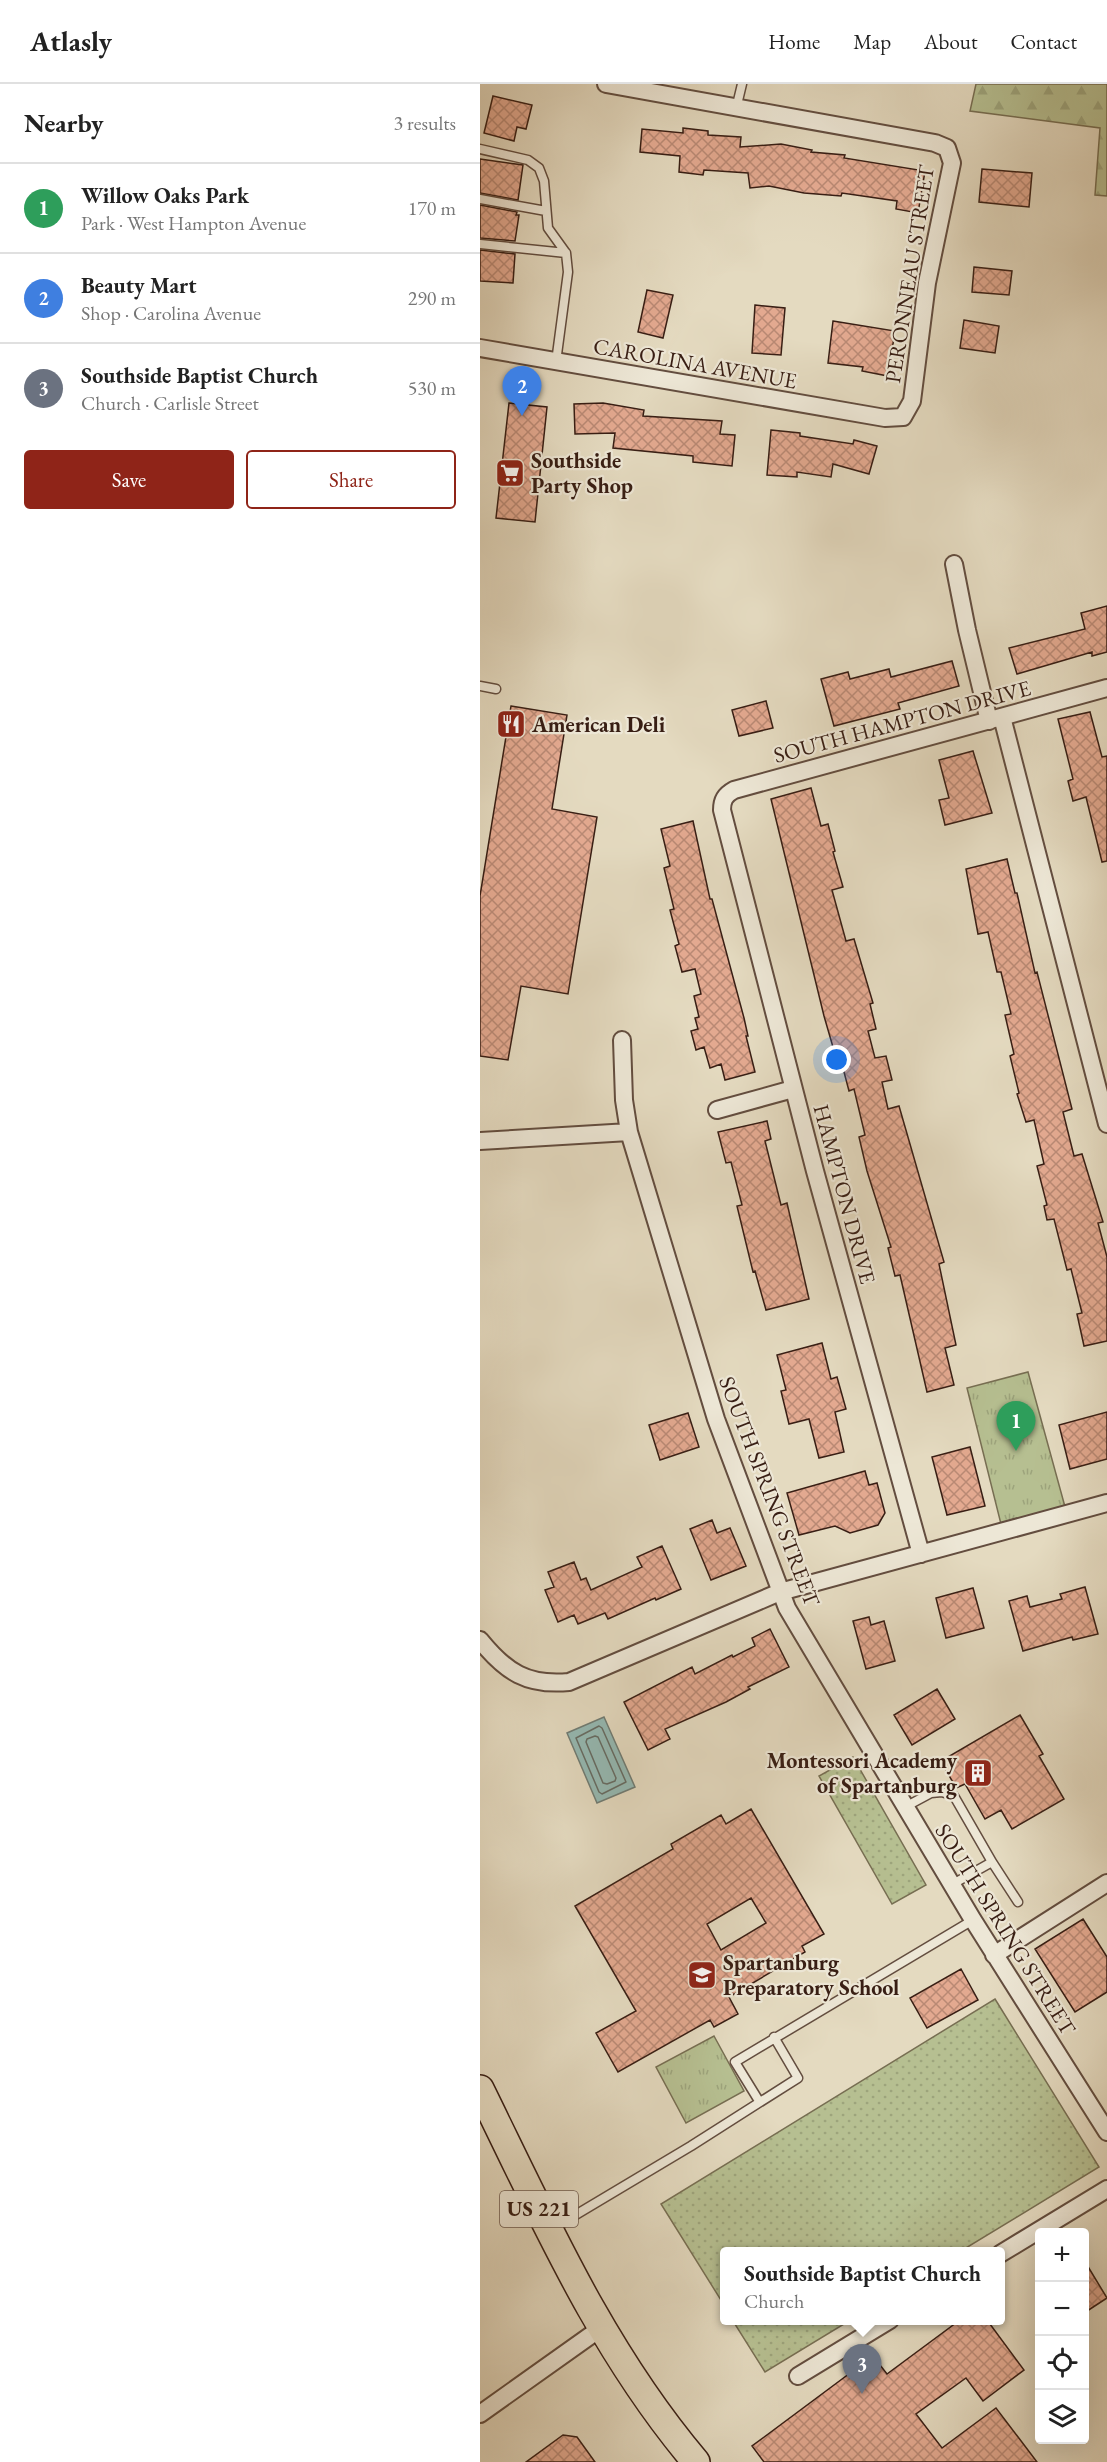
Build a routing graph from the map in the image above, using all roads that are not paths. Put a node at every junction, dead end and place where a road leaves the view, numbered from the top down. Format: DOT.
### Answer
graph roads {
  1 [pos="606,84"];
  2 [pos="742,84"];
  3 [pos="736,109"];
  4 [pos="480,148"];
  5 [pos="480,199"];
  6 [pos="546,211"];
  7 [pos="480,244"];
  8 [pos="566,253"];
  9 [pos="480,348"];
  10 [pos="556,362"];
  11 [pos="903,417"];
  12 [pos="954,564"];
  13 [pos="480,686"];
  14 [pos="1107,688"];
  15 [pos="496,689"];
  16 [pos="995,719"];
  17 [pos="722,810"];
  18 [pos="622,1040"];
  19 [pos="793,1089"];
  20 [pos="717,1110"];
  21 [pos="1107,1124"];
  22 [pos="629,1132"];
  23 [pos="480,1141"];
  24 [pos="1107,1503"];
  25 [pos="921,1554"];
  26 [pos="780,1592"];
  27 [pos="480,1640"];
  28 [pos="905,1808"];
  29 [pos="992,1862"];
  30 [pos="1107,1883"];
  31 [pos="951,1885"];
  32 [pos="1018,1902"];
  33 [pos="973,1920"];
  34 [pos="994,1955"];
  35 [pos="774,2037"];
  36 [pos="480,2089"];
  37 [pos="759,2101"];
  38 [pos="1107,2132"];
  39 [pos="1107,2189"];
  40 [pos="550,2230"];
  41 [pos="1005,2251"];
  42 [pos="882,2325"];
  43 [pos="601,2328"];
  44 [pos="798,2376"];
  45 [pos="480,2414"];
  46 [pos="696,2462"];
  1 -- 3 [label="street"];
  2 -- 3 [label="lane"];
  3 -- 11 [label="street, PERONNEAU STREET"];
  4 -- 6 [label="lane"];
  5 -- 6 [label="lane"];
  6 -- 8 [label="lane"];
  7 -- 8 [label="lane"];
  8 -- 10 [label="lane"];
  9 -- 10 [label="street, CAROLINA AVENUE"];
  10 -- 11 [label="street, CAROLINA AVENUE"];
  12 -- 16 [label="street"];
  13 -- 15 [label="lane"];
  14 -- 16 [label="street, SOUTH HAMPTON DRIVE"];
  16 -- 17 [label="street, SOUTH HAMPTON DRIVE"];
  16 -- 21 [label="street"];
  17 -- 19 [label="street, HAMPTON DRIVE"];
  18 -- 22 [label="street, SOUTH SPRING STREET"];
  19 -- 20 [label="street"];
  19 -- 25 [label="street, HAMPTON DRIVE"];
  22 -- 23 [label="street"];
  22 -- 26 [label="street, SOUTH SPRING STREET"];
  24 -- 25 [label="street"];
  25 -- 26 [label="street"];
  26 -- 27 [label="street"];
  26 -- 28 [label="street, SOUTH SPRING STREET"];
  28 -- 29 [label="lane"];
  28 -- 31 [label="street, SOUTH SPRING STREET"];
  29 -- 31 [label="lane"];
  29 -- 32 [label="lane"];
  30 -- 34 [label="street"];
  31 -- 33 [label="street, SOUTH SPRING STREET"];
  33 -- 34 [label="street, SOUTH SPRING STREET"];
  33 -- 35 [label="lane"];
  34 -- 38 [label="street, SOUTH SPRING STREET"];
  35 -- 37 [label="lane"];
  35 -- 37 [label="lane"];
  36 -- 40 [label="main road, US 221"];
  37 -- 40 [label="lane"];
  39 -- 41 [label="street"];
  40 -- 43 [label="main road, US 221"];
  42 -- 44 [label="street"];
  43 -- 45 [label="street"];
  43 -- 46 [label="main road, US 221"];
}
